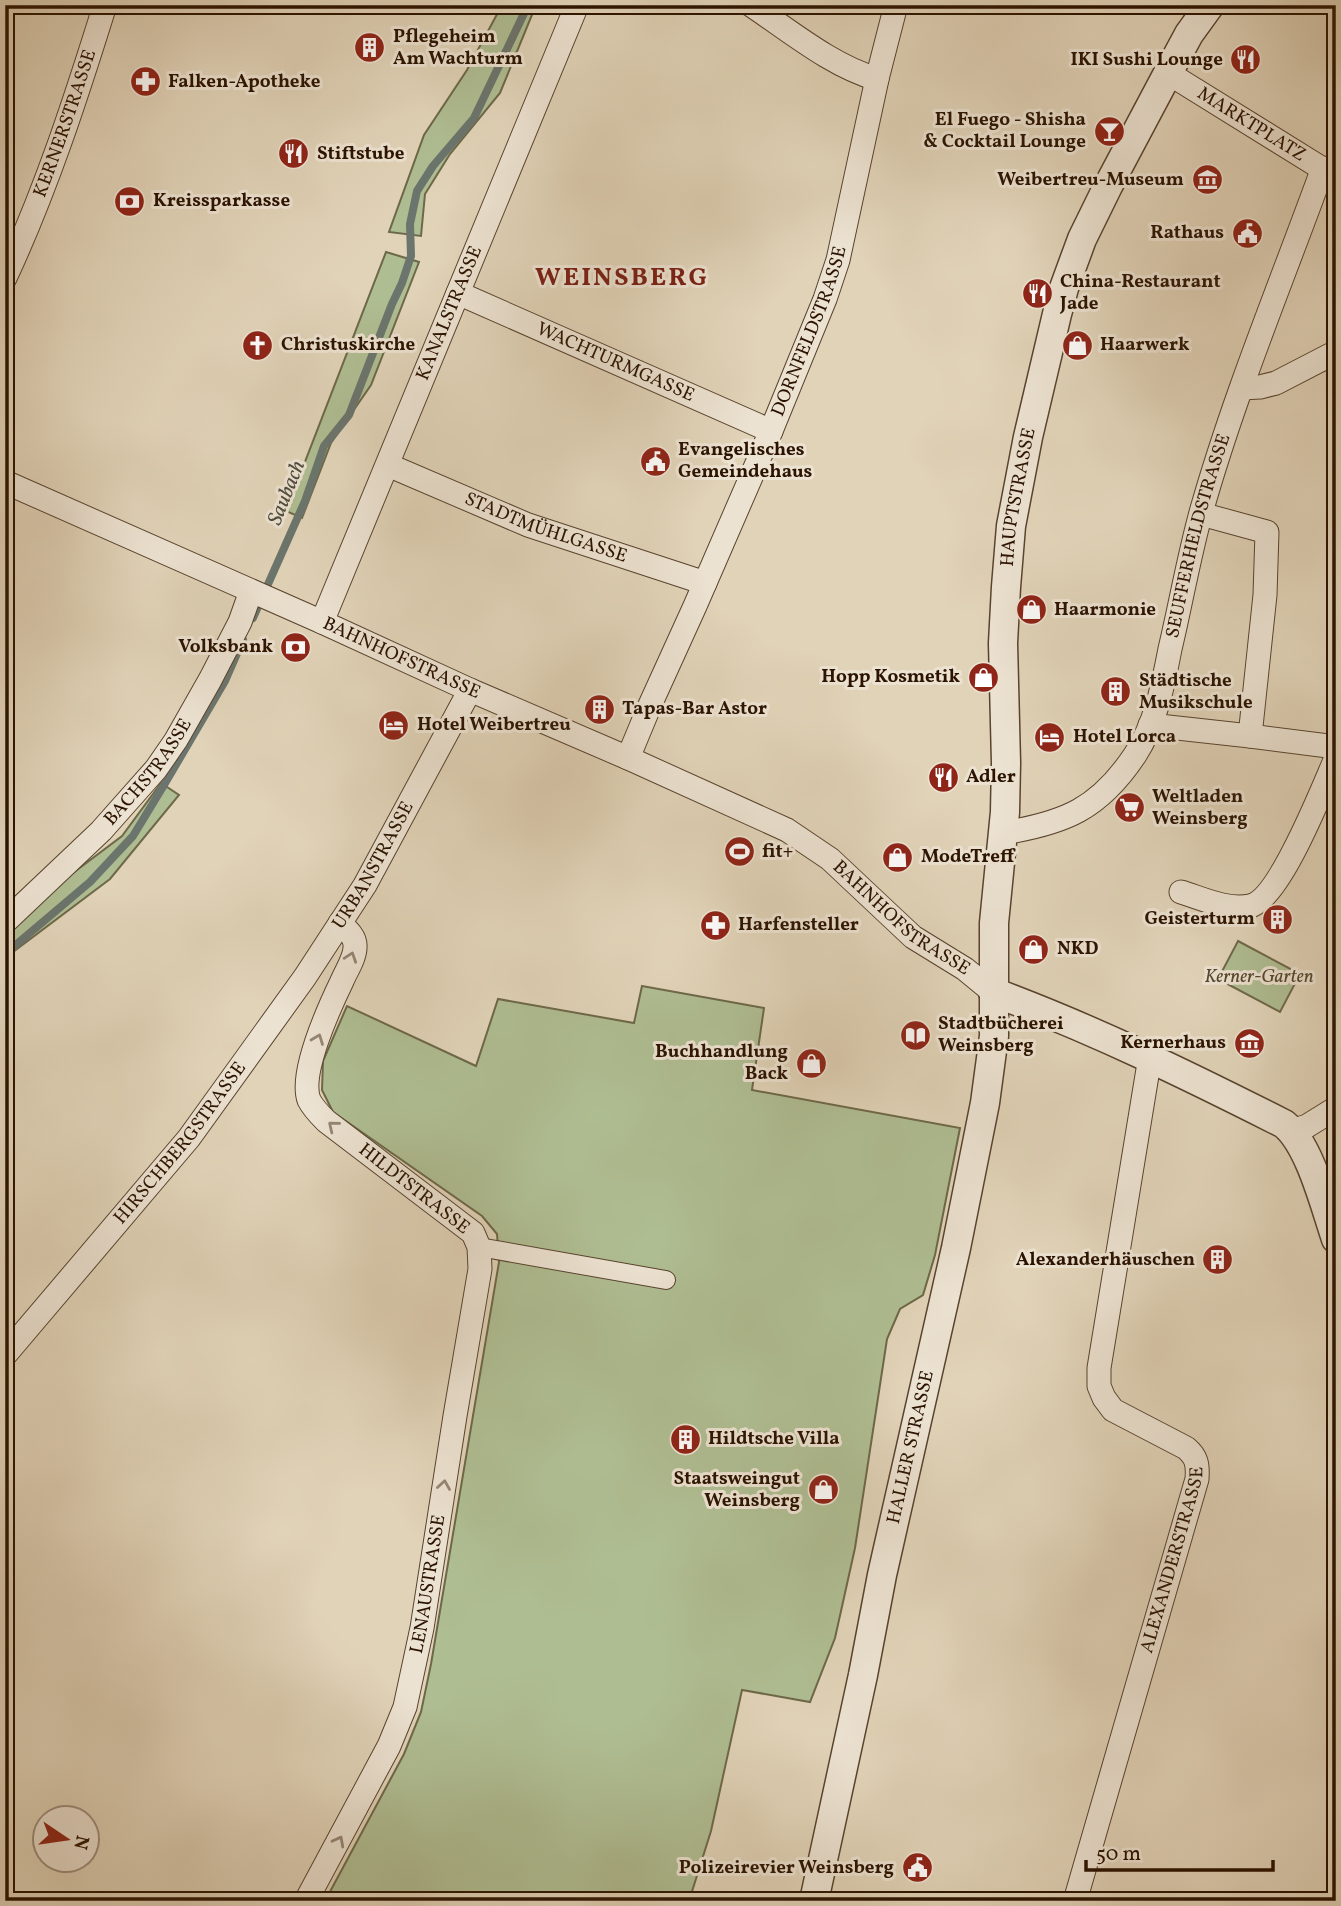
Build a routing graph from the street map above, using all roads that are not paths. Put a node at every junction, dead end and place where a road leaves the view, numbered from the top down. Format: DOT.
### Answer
graph roads {
  1 [pos="105,5"];
  2 [pos="578,5"];
  3 [pos="751,5"];
  4 [pos="896,5"];
  5 [pos="1210,5"];
  6 [pos="1168,73"];
  7 [pos="877,79"];
  8 [pos="1332,175"];
  9 [pos="5,278"];
  10 [pos="458,293"];
  11 [pos="1336,352"];
  12 [pos="1242,388"];
  13 [pos="771,431"];
  14 [pos="388,466"];
  15 [pos="5,482"];
  16 [pos="1201,514"];
  17 [pos="705,583"];
  18 [pos="254,592"];
  19 [pos="322,622"];
  20 [pos="470,690"];
  21 [pos="1150,725"];
  22 [pos="1250,736"];
  23 [pos="1336,747"];
  24 [pos="628,758"];
  25 [pos="1336,758"];
  26 [pos="1003,833"];
  27 [pos="1181,891"];
  28 [pos="5,922"];
  29 [pos="341,923"];
  30 [pos="993,992"];
  31 [pos="1150,1057"];
  32 [pos="306,1086"];
  33 [pos="1333,1108"];
  34 [pos="1292,1131"];
  35 [pos="1336,1239"];
  36 [pos="479,1247"];
  37 [pos="666,1280"];
  38 [pos="5,1354"];
  39 [pos="306,1901"];
  40 [pos="814,1901"];
  41 [pos="1075,1901"];
  1 -- 9 [label="street, KERNERSTRASSE"];
  2 -- 10 [label="street, KANALSTRASSE"];
  3 -- 7 [label="street"];
  4 -- 7 [label="street, DORNFELDSTRASSE"];
  5 -- 6 [label="street, HAUPTSTRASSE"];
  6 -- 8 [label="street, MARKTPLATZ"];
  6 -- 26 [label="street, HAUPTSTRASSE"];
  7 -- 13 [label="street, DORNFELDSTRASSE"];
  8 -- 12 [label="street, SEUFFERHELDSTRASSE"];
  10 -- 13 [label="street, WACHTURMGASSE"];
  10 -- 14 [label="street, KANALSTRASSE"];
  11 -- 12 [label="street"];
  12 -- 16 [label="street, SEUFFERHELDSTRASSE"];
  13 -- 17 [label="street, DORNFELDSTRASSE"];
  14 -- 17 [label="street, STADTMÜHLGASSE"];
  14 -- 19 [label="street, KANALSTRASSE"];
  15 -- 18 [label="street, BAHNHOFSTRASSE"];
  16 -- 21 [label="street, SEUFFERHELDSTRASSE"];
  16 -- 22 [label="street"];
  17 -- 24 [label="street, DORNFELDSTRASSE"];
  18 -- 19 [label="street, BAHNHOFSTRASSE"];
  18 -- 28 [label="street, BACHSTRASSE"];
  19 -- 20 [label="street, BAHNHOFSTRASSE"];
  20 -- 24 [label="street, BAHNHOFSTRASSE"];
  20 -- 29 [label="street, URBANSTRASSE"];
  21 -- 22 [label="street"];
  21 -- 26 [label="street, SEUFFERHELDSTRASSE"];
  22 -- 23 [label="street"];
  24 -- 30 [label="street, BAHNHOFSTRASSE"];
  25 -- 27 [label="street"];
  26 -- 30 [label="street, HAUPTSTRASSE"];
  32 -- 29 [label="street, URBANSTRASSE, one-way"];
  29 -- 38 [label="street, HIRSCHBERGSTRASSE"];
  30 -- 31 [label="street"];
  30 -- 40 [label="street, HALLER STRASSE"];
  31 -- 34 [label="street"];
  31 -- 41 [label="street, ALEXANDERSTRASSE"];
  36 -- 32 [label="street, HILDTSTRASSE, one-way"];
  33 -- 34 [label="street"];
  34 -- 35 [label="street"];
  36 -- 37 [label="street, HILDTSTRASSE"];
  39 -- 36 [label="street, LENAUSTRASSE, one-way"];
}
